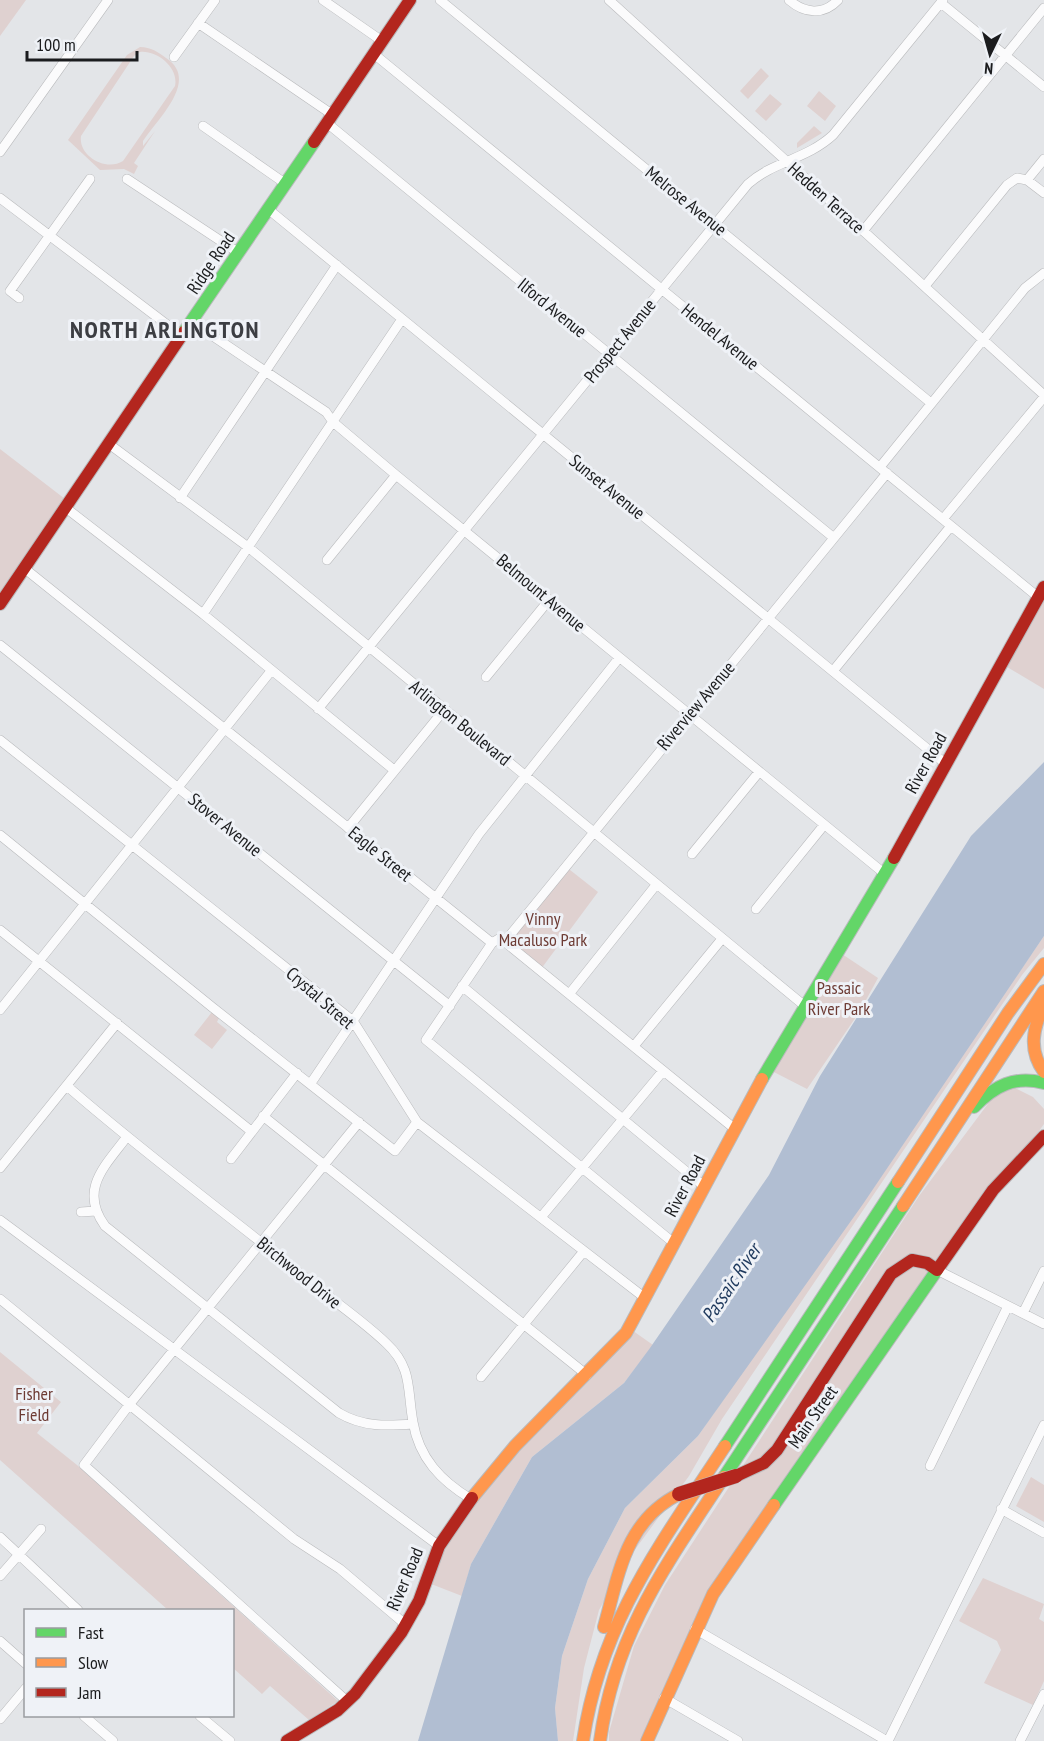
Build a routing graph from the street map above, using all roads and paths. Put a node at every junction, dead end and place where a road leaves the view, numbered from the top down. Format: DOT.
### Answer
graph roads {
  1 [pos="108,0"];
  2 [pos="215,0"];
  3 [pos="323,0"];
  4 [pos="410,0"];
  5 [pos="440,0"];
  6 [pos="609,0"];
  7 [pos="789,0"];
  8 [pos="838,0"];
  9 [pos="942,1"];
  10 [pos="1044,8"];
  11 [pos="198,24"];
  12 [pos="382,41"];
  13 [pos="374,54"];
  14 [pos="1005,56"];
  15 [pos="174,57"];
  16 [pos="1044,87"];
  17 [pos="330,119"];
  18 [pos="203,126"];
  19 [pos="0,152"];
  20 [pos="1044,159"];
  21 [pos="787,162"];
  22 [pos="90,179"];
  23 [pos="127,179"];
  24 [pos="1027,180"];
  25 [pos="286,184"];
  26 [pos="1044,194"];
  27 [pos="0,198"];
  28 [pos="268,209"];
  29 [pos="714,225"];
  30 [pos="863,231"];
  31 [pos="49,235"];
  32 [pos="238,253"];
  33 [pos="337,265"];
  34 [pos="1044,273"];
  35 [pos="925,286"];
  36 [pos="662,289"];
  37 [pos="19,298"];
  38 [pos="402,319"];
  39 [pos="192,322"];
  40 [pos="182,336"];
  41 [pos="982,340"];
  42 [pos="609,354"];
  43 [pos="266,371"];
  44 [pos="1044,396"];
  45 [pos="932,403"];
  46 [pos="333,422"];
  47 [pos="543,435"];
  48 [pos="109,444"];
  49 [pos="883,470"];
  50 [pos="396,475"];
  51 [pos="180,498"];
  52 [pos="66,508"];
  53 [pos="943,519"];
  54 [pos="951,526"];
  55 [pos="465,530"];
  56 [pos="834,538"];
  57 [pos="248,547"];
  58 [pos="327,560"];
  59 [pos="24,568"];
  60 [pos="1041,592"];
  61 [pos="549,600"];
  62 [pos="0,604"];
  63 [pos="203,614"];
  64 [pos="769,619"];
  65 [pos="0,645"];
  66 [pos="368,647"];
  67 [pos="619,658"];
  68 [pos="271,670"];
  69 [pos="833,671"];
  70 [pos="486,677"];
  71 [pos="318,709"];
  72 [pos="444,710"];
  73 [pos="689,715"];
  74 [pos="224,729"];
  75 [pos="0,740"];
  76 [pos="946,764"];
  77 [pos="394,770"];
  78 [pos="759,772"];
  79 [pos="525,777"];
  80 [pos="178,787"];
  81 [pos="824,825"];
  82 [pos="348,828"];
  83 [pos="592,832"];
  84 [pos="0,835"];
  85 [pos="132,845"];
  86 [pos="692,854"];
  87 [pos="885,874"];
  88 [pos="656,885"];
  89 [pos="437,899"];
  90 [pos="85,903"];
  91 [pos="756,909"];
  92 [pos="0,930"];
  93 [pos="506,940"];
  94 [pos="721,940"];
  95 [pos="492,943"];
  96 [pos="394,960"];
  97 [pos="39,961"];
  98 [pos="1044,964"];
  99 [pos="462,986"];
  100 [pos="1044,991"];
  101 [pos="570,993"];
  102 [pos="1044,1005"];
  103 [pos="450,1006"];
  104 [pos="806,1007"];
  105 [pos="0,1010"];
  106 [pos="353,1021"];
  107 [pos="117,1023"];
  108 [pos="634,1046"];
  109 [pos="663,1071"];
  110 [pos="1044,1072"];
  111 [pos="297,1073"];
  112 [pos="311,1083"];
  113 [pos="1044,1083"];
  114 [pos="67,1086"];
  115 [pos="263,1116"];
  116 [pos="622,1120"];
  117 [pos="358,1122"];
  118 [pos="417,1122"];
  119 [pos="735,1129"];
  120 [pos="251,1131"];
  121 [pos="1044,1136"];
  122 [pos="126,1138"];
  123 [pos="231,1159"];
  124 [pos="324,1163"];
  125 [pos="0,1168"];
  126 [pos="583,1168"];
  127 [pos="705,1187"];
  128 [pos="96,1211"];
  129 [pos="81,1212"];
  130 [pos="542,1216"];
  131 [pos="0,1220"];
  132 [pos="884,1232"];
  133 [pos="261,1242"];
  134 [pos="675,1244"];
  135 [pos="584,1251"];
  136 [pos="937,1270"];
  137 [pos="1044,1271"];
  138 [pos="645,1298"];
  139 [pos="0,1299"];
  140 [pos="1008,1306"];
  141 [pos="209,1307"];
  142 [pos="1023,1313"];
  143 [pos="1044,1324"];
  144 [pos="524,1325"];
  145 [pos="174,1350"];
  146 [pos="587,1375"];
  147 [pos="481,1377"];
  148 [pos="129,1405"];
  149 [pos="413,1424"];
  150 [pos="1044,1425"];
  151 [pos="930,1466"];
  152 [pos="471,1499"];
  153 [pos="1001,1509"];
  154 [pos="41,1529"];
  155 [pos="1044,1533"];
  156 [pos="0,1537"];
  157 [pos="439,1546"];
  158 [pos="19,1555"];
  159 [pos="0,1576"];
  160 [pos="76,1609"];
  161 [pos="405,1624"];
  162 [pos="695,1629"];
  163 [pos="0,1641"];
  164 [pos="24,1662"];
  165 [pos="24,1690"];
  166 [pos="1044,1694"];
  167 [pos="664,1698"];
  168 [pos="348,1702"];
  169 [pos="85,1717"];
  170 [pos="201,1717"];
  171 [pos="0,1719"];
  172 [pos="113,1741"];
  173 [pos="230,1741"];
  174 [pos="286,1741"];
  175 [pos="583,1741"];
  176 [pos="600,1741"];
  177 [pos="647,1741"];
  178 [pos="738,1741"];
  179 [pos="888,1741"];
  180 [pos="1020,1741"];
  1 -- 19 [label="street"];
  2 -- 11 [label="street"];
  3 -- 12 [label="street"];
  4 -- 12 [label="main road, Ridge Road"];
  5 -- 29 [label="street, Melrose Avenue"];
  6 -- 21 [label="street, Hedden Terrace"];
  7 -- 8 [label="street"];
  9 -- 14 [label="street"];
  9 -- 21 [label="street, Prospect Avenue"];
  10 -- 14 [label="street"];
  11 -- 15 [label="street"];
  11 -- 17 [label="street, Ilford Avenue"];
  12 -- 13 [label="main road, Ridge Road"];
  13 -- 17 [label="main road, Ridge Road"];
  13 -- 36 [label="street, Hendel Avenue"];
  14 -- 16 [label="street"];
  14 -- 30 [label="street"];
  17 -- 25 [label="main road, Ridge Road"];
  17 -- 42 [label="street, Ilford Avenue"];
  18 -- 25 [label="street"];
  20 -- 24 [label="street"];
  21 -- 29 [label="street, Prospect Avenue"];
  21 -- 30 [label="street, Hedden Terrace"];
  22 -- 31 [label="street"];
  23 -- 32 [label="street"];
  24 -- 26 [label="street"];
  24 -- 35 [label="street"];
  25 -- 28 [label="main road, Ridge Road"];
  27 -- 31 [label="street"];
  28 -- 32 [label="main road, Ridge Road"];
  28 -- 33 [label="street, Sunset Avenue"];
  29 -- 36 [label="street, Prospect Avenue"];
  29 -- 45 [label="street, Melrose Avenue"];
  30 -- 35 [label="street, Hedden Terrace"];
  31 -- 37 [label="street"];
  31 -- 40 [label="street"];
  32 -- 39 [label="main road, Ridge Road"];
  33 -- 38 [label="street, Sunset Avenue"];
  33 -- 43 [label="street"];
  34 -- 41 [label="street, Riverview Avenue"];
  35 -- 41 [label="street, Hedden Terrace"];
  36 -- 42 [label="street, Prospect Avenue"];
  36 -- 49 [label="street, Hendel Avenue"];
  38 -- 46 [label="street"];
  38 -- 47 [label="street, Sunset Avenue"];
  39 -- 40 [label="main road, Ridge Road"];
  39 -- 43 [label="street, Belmount Avenue"];
  40 -- 48 [label="main road, Ridge Road"];
  41 -- 44 [label="street, Hedden Terrace"];
  41 -- 45 [label="street, Riverview Avenue"];
  42 -- 47 [label="street, Prospect Avenue"];
  42 -- 56 [label="street, Ilford Avenue"];
  43 -- 46 [label="street, Belmount Avenue"];
  43 -- 51 [label="street"];
  44 -- 53 [label="street"];
  45 -- 49 [label="street, Riverview Avenue"];
  46 -- 50 [label="street, Belmount Avenue"];
  46 -- 57 [label="street"];
  47 -- 55 [label="street, Prospect Avenue"];
  47 -- 64 [label="street, Sunset Avenue"];
  48 -- 51 [label="street, Arlington Boulevard"];
  48 -- 52 [label="main road, Ridge Road"];
  49 -- 53 [label="street, Hendel Avenue"];
  49 -- 56 [label="street, Riverview Avenue"];
  50 -- 55 [label="street, Belmount Avenue"];
  50 -- 58 [label="street"];
  51 -- 57 [label="street, Arlington Boulevard"];
  52 -- 59 [label="main road, Ridge Road"];
  52 -- 63 [label="street"];
  53 -- 54 [label="street, Hendel Avenue"];
  54 -- 60 [label="street, Hendel Avenue"];
  54 -- 69 [label="street"];
  55 -- 61 [label="street, Belmount Avenue"];
  55 -- 66 [label="street, Prospect Avenue"];
  56 -- 64 [label="street, Riverview Avenue"];
  57 -- 63 [label="street"];
  57 -- 66 [label="street, Arlington Boulevard"];
  59 -- 62 [label="main road, Ridge Road"];
  59 -- 74 [label="street, Eagle Street"];
  60 -- 76 [label="main road, River Road"];
  61 -- 67 [label="street, Belmount Avenue"];
  61 -- 70 [label="street"];
  63 -- 68 [label="street"];
  64 -- 69 [label="street, Sunset Avenue"];
  64 -- 73 [label="street, Riverview Avenue"];
  65 -- 80 [label="street, Stover Avenue"];
  66 -- 71 [label="street, Prospect Avenue"];
  66 -- 72 [label="street, Arlington Boulevard"];
  67 -- 73 [label="street, Belmount Avenue"];
  67 -- 79 [label="street"];
  68 -- 71 [label="street"];
  68 -- 74 [label="street"];
  69 -- 76 [label="street, Sunset Avenue"];
  71 -- 77 [label="street"];
  72 -- 77 [label="street"];
  72 -- 79 [label="street, Arlington Boulevard"];
  73 -- 78 [label="street, Belmount Avenue"];
  73 -- 83 [label="street, Riverview Avenue"];
  74 -- 80 [label="street"];
  74 -- 82 [label="street, Eagle Street"];
  75 -- 85 [label="street, Crystal Street"];
  76 -- 87 [label="main road, River Road"];
  77 -- 82 [label="street"];
  78 -- 81 [label="street, Belmount Avenue"];
  78 -- 86 [label="street"];
  79 -- 83 [label="street, Arlington Boulevard"];
  79 -- 89 [label="street"];
  80 -- 85 [label="street"];
  80 -- 96 [label="street, Stover Avenue"];
  81 -- 87 [label="street, Belmount Avenue"];
  81 -- 91 [label="street"];
  82 -- 89 [label="street, Eagle Street"];
  83 -- 88 [label="street, Arlington Boulevard"];
  83 -- 93 [label="street, Riverview Avenue"];
  84 -- 90 [label="street"];
  85 -- 90 [label="street"];
  85 -- 106 [label="street, Crystal Street"];
  87 -- 104 [label="main road, River Road"];
  88 -- 94 [label="street, Arlington Boulevard"];
  88 -- 101 [label="street"];
  89 -- 95 [label="street, Eagle Street"];
  89 -- 96 [label="street"];
  90 -- 97 [label="street"];
  90 -- 111 [label="street"];
  92 -- 97 [label="street"];
  93 -- 95 [label="street"];
  93 -- 101 [label="street"];
  94 -- 104 [label="street, Arlington Boulevard"];
  94 -- 108 [label="street"];
  95 -- 99 [label="street"];
  96 -- 103 [label="street, Stover Avenue"];
  96 -- 106 [label="street"];
  97 -- 105 [label="street"];
  97 -- 107 [label="street"];
  98 -- 175 [label="main road"];
  99 -- 103 [label="street"];
  99 -- 116 [label="street"];
  100 -- 132 [label="main road"];
  101 -- 108 [label="street"];
  102 -- 110 [label="main road"];
  103 -- 126 [label="street"];
  104 -- 119 [label="main road, River Road"];
  106 -- 112 [label="street"];
  106 -- 118 [label="street, Crystal Street"];
  107 -- 114 [label="street"];
  107 -- 120 [label="street"];
  108 -- 109 [label="street"];
  109 -- 116 [label="street"];
  109 -- 119 [label="street"];
  111 -- 112 [label="street"];
  111 -- 115 [label="street"];
  112 -- 117 [label="street"];
  113 -- 132 [label="main road"];
  114 -- 122 [label="street, Birchwood Drive"];
  114 -- 125 [label="street"];
  115 -- 120 [label="street"];
  115 -- 124 [label="street"];
  116 -- 126 [label="street"];
  116 -- 127 [label="street"];
  117 -- 118 [label="street"];
  117 -- 124 [label="street"];
  118 -- 130 [label="street, Crystal Street"];
  119 -- 127 [label="main road, River Road"];
  120 -- 123 [label="street"];
  121 -- 136 [label="main road, Main Street"];
  122 -- 128 [label="street"];
  122 -- 133 [label="street, Birchwood Drive"];
  124 -- 133 [label="street"];
  124 -- 144 [label="street"];
  126 -- 130 [label="street"];
  126 -- 134 [label="street"];
  127 -- 134 [label="main road, River Road"];
  128 -- 129 [label="street"];
  128 -- 141 [label="street"];
  130 -- 135 [label="street, Crystal Street"];
  131 -- 145 [label="street"];
  132 -- 176 [label="main road"];
  133 -- 141 [label="street"];
  133 -- 149 [label="street, Birchwood Drive"];
  134 -- 138 [label="main road, River Road"];
  135 -- 138 [label="street, Crystal Street"];
  135 -- 144 [label="street"];
  136 -- 140 [label="street"];
  136 -- 162 [label="main road, Main Street"];
  136 -- 175 [label="main road, bridge"];
  137 -- 142 [label="street"];
  138 -- 146 [label="main road, River Road"];
  139 -- 148 [label="street"];
  140 -- 142 [label="street"];
  140 -- 151 [label="street"];
  141 -- 145 [label="street"];
  141 -- 149 [label="street"];
  142 -- 143 [label="street"];
  144 -- 146 [label="street"];
  144 -- 147 [label="street"];
  145 -- 148 [label="street"];
  145 -- 157 [label="street"];
  146 -- 152 [label="main road, River Road"];
  148 -- 161 [label="street"];
  148 -- 168 [label="street"];
  149 -- 152 [label="street, Birchwood Drive"];
  150 -- 153 [label="street"];
  152 -- 157 [label="main road, River Road"];
  153 -- 155 [label="street"];
  153 -- 179 [label="street"];
  154 -- 158 [label="street"];
  156 -- 158 [label="street"];
  157 -- 161 [label="main road, River Road"];
  158 -- 159 [label="street"];
  158 -- 160 [label="street"];
  161 -- 168 [label="main road, River Road"];
  162 -- 167 [label="main road, Main Street"];
  162 -- 179 [label="street"];
  163 -- 164 [label="street"];
  165 -- 171 [label="street"];
  166 -- 180 [label="street"];
  167 -- 177 [label="main road, Main Street"];
  167 -- 178 [label="street"];
  168 -- 174 [label="main road, River Road"];
  169 -- 172 [label="street"];
  170 -- 173 [label="street"];
}
